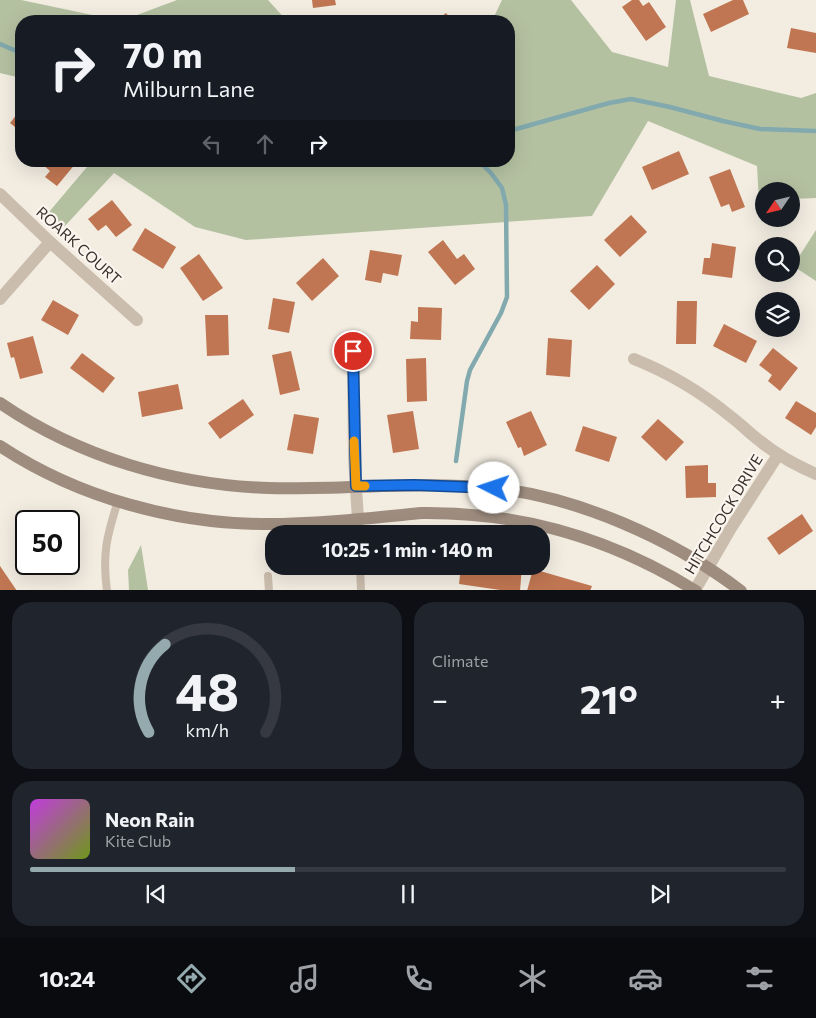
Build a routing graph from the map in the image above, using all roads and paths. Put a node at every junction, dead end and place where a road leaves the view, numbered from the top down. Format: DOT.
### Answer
graph roads {
  1 [pos="0,194"];
  2 [pos="50,242"];
  3 [pos="0,299"];
  4 [pos="137,320"];
  5 [pos="353,351"];
  6 [pos="634,359"];
  7 [pos="0,403"];
  8 [pos="0,446"];
  9 [pos="778,455"];
  10 [pos="816,474"];
  11 [pos="356,486"];
  12 [pos="118,501"];
  13 [pos="358,518"];
  14 [pos="358,525"];
  15 [pos="708,567"];
  16 [pos="360,575"];
  17 [pos="268,576"];
  18 [pos="107,590"];
  19 [pos="269,590"];
  20 [pos="361,590"];
  21 [pos="696,590"];
  22 [pos="741,590"];
  1 -- 2 [label="street, ROARK COURT"];
  2 -- 3 [label="street"];
  2 -- 4 [label="street, ROARK COURT"];
  5 -- 11 [label="street"];
  6 -- 9 [label="street"];
  7 -- 11 [label="main road"];
  8 -- 12 [label="main road"];
  9 -- 10 [label="street"];
  9 -- 15 [label="street, HITCHCOCK DRIVE"];
  11 -- 13 [label="street"];
  11 -- 15 [label="main road"];
  12 -- 13 [label="main road"];
  12 -- 18 [label="lane"];
  13 -- 14 [label="lane"];
  13 -- 21 [label="main road"];
  15 -- 21 [label="street, HITCHCOCK DRIVE"];
  15 -- 22 [label="main road"];
  16 -- 20 [label="lane"];
  17 -- 19 [label="lane"];
}
